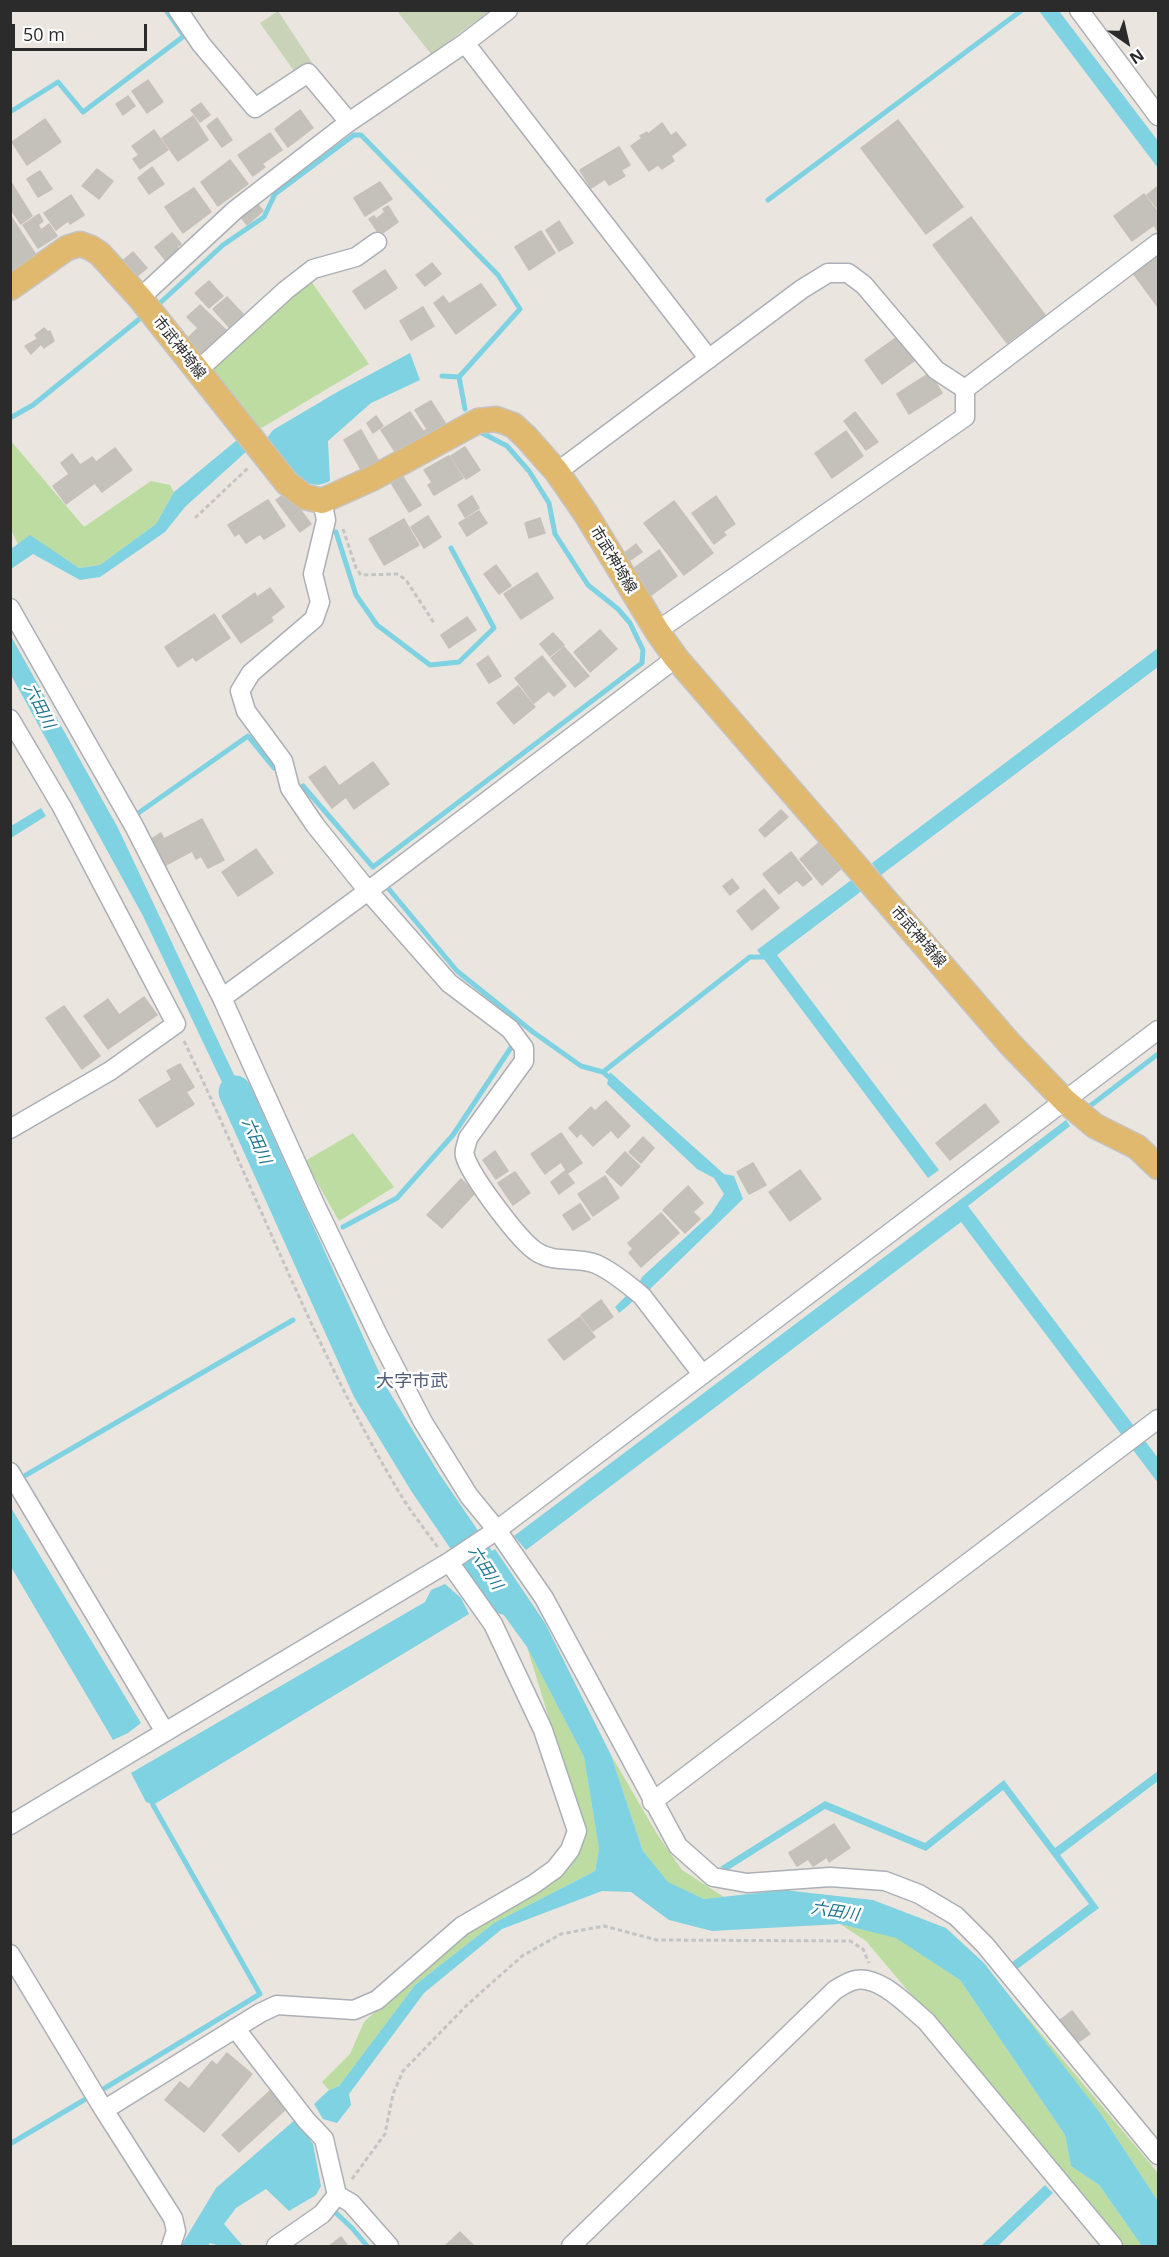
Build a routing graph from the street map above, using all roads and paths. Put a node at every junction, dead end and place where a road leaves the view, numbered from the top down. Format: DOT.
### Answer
graph roads {
  1 [pos="178,10"];
  2 [pos="508,10"];
  3 [pos="1079,10"];
  4 [pos="465,43"];
  5 [pos="1158,116"];
  6 [pos="349,122"];
  7 [pos="377,242"];
  8 [pos="1158,243"];
  9 [pos="10,288"];
  10 [pos="140,298"];
  11 [pos="709,359"];
  12 [pos="197,371"];
  13 [pos="965,389"];
  14 [pos="263,455"];
  15 [pos="557,472"];
  16 [pos="324,511"];
  17 [pos="195,518"];
  18 [pos="10,608"];
  19 [pos="434,622"];
  20 [pos="657,631"];
  21 [pos="676,658"];
  22 [pos="10,719"];
  23 [pos="368,891"];
  24 [pos="222,998"];
  25 [pos="176,1024"];
  26 [pos="1158,1030"];
  27 [pos="1065,1101"];
  28 [pos="10,1128"];
  29 [pos="1158,1167"];
  30 [pos="702,1374"];
  31 [pos="1158,1419"];
  32 [pos="10,1472"];
  33 [pos="497,1530"];
  34 [pos="449,1562"];
  35 [pos="165,1732"];
  36 [pos="652,1802"];
  37 [pos="10,1825"];
  38 [pos="10,1954"];
  39 [pos="870,1980"];
  40 [pos="235,2028"];
  41 [pos="104,2110"];
  42 [pos="1155,2144"];
  43 [pos="337,2195"];
  44 [pos="171,2247"];
  45 [pos="276,2247"];
  46 [pos="389,2247"];
  47 [pos="571,2247"];
  48 [pos="1113,2247"];
  1 -- 6 [label="street"];
  2 -- 4 [label="street"];
  3 -- 5 [label="street"];
  4 -- 6 [label="street"];
  4 -- 11 [label="street"];
  6 -- 10 [label="street"];
  7 -- 12 [label="street"];
  8 -- 13 [label="street"];
  9 -- 10 [label="main road, 市武神埼線"];
  10 -- 12 [label="main road, 市武神埼線"];
  11 -- 13 [label="street"];
  11 -- 15 [label="street"];
  12 -- 14 [label="main road, 市武神埼線"];
  13 -- 20 [label="street"];
  14 -- 16 [label="main road, 市武神埼線"];
  14 -- 17 [label="path"];
  15 -- 16 [label="main road, 市武神埼線"];
  15 -- 20 [label="main road, 市武神埼線"];
  16 -- 19 [label="path"];
  16 -- 23 [label="street"];
  18 -- 24 [label="street"];
  20 -- 21 [label="main road, 市武神埼線"];
  21 -- 23 [label="street"];
  21 -- 27 [label="main road, 市武神埼線"];
  22 -- 25 [label="street"];
  23 -- 24 [label="street"];
  23 -- 30 [label="street"];
  24 -- 33 [label="street"];
  25 -- 28 [label="street"];
  25 -- 34 [label="path"];
  26 -- 27 [label="street"];
  27 -- 29 [label="main road, 市武神埼線"];
  27 -- 30 [label="street"];
  30 -- 33 [label="street"];
  31 -- 36 [label="street"];
  32 -- 35 [label="street"];
  33 -- 34 [label="street"];
  33 -- 36 [label="street"];
  34 -- 35 [label="street"];
  34 -- 40 [label="street"];
  35 -- 37 [label="street"];
  36 -- 42 [label="street"];
  38 -- 41 [label="street"];
  39 -- 43 [label="path"];
  39 -- 47 [label="street"];
  39 -- 48 [label="street"];
  40 -- 41 [label="street"];
  40 -- 43 [label="street"];
  41 -- 44 [label="street"];
  43 -- 45 [label="street"];
  43 -- 46 [label="street"];
}
